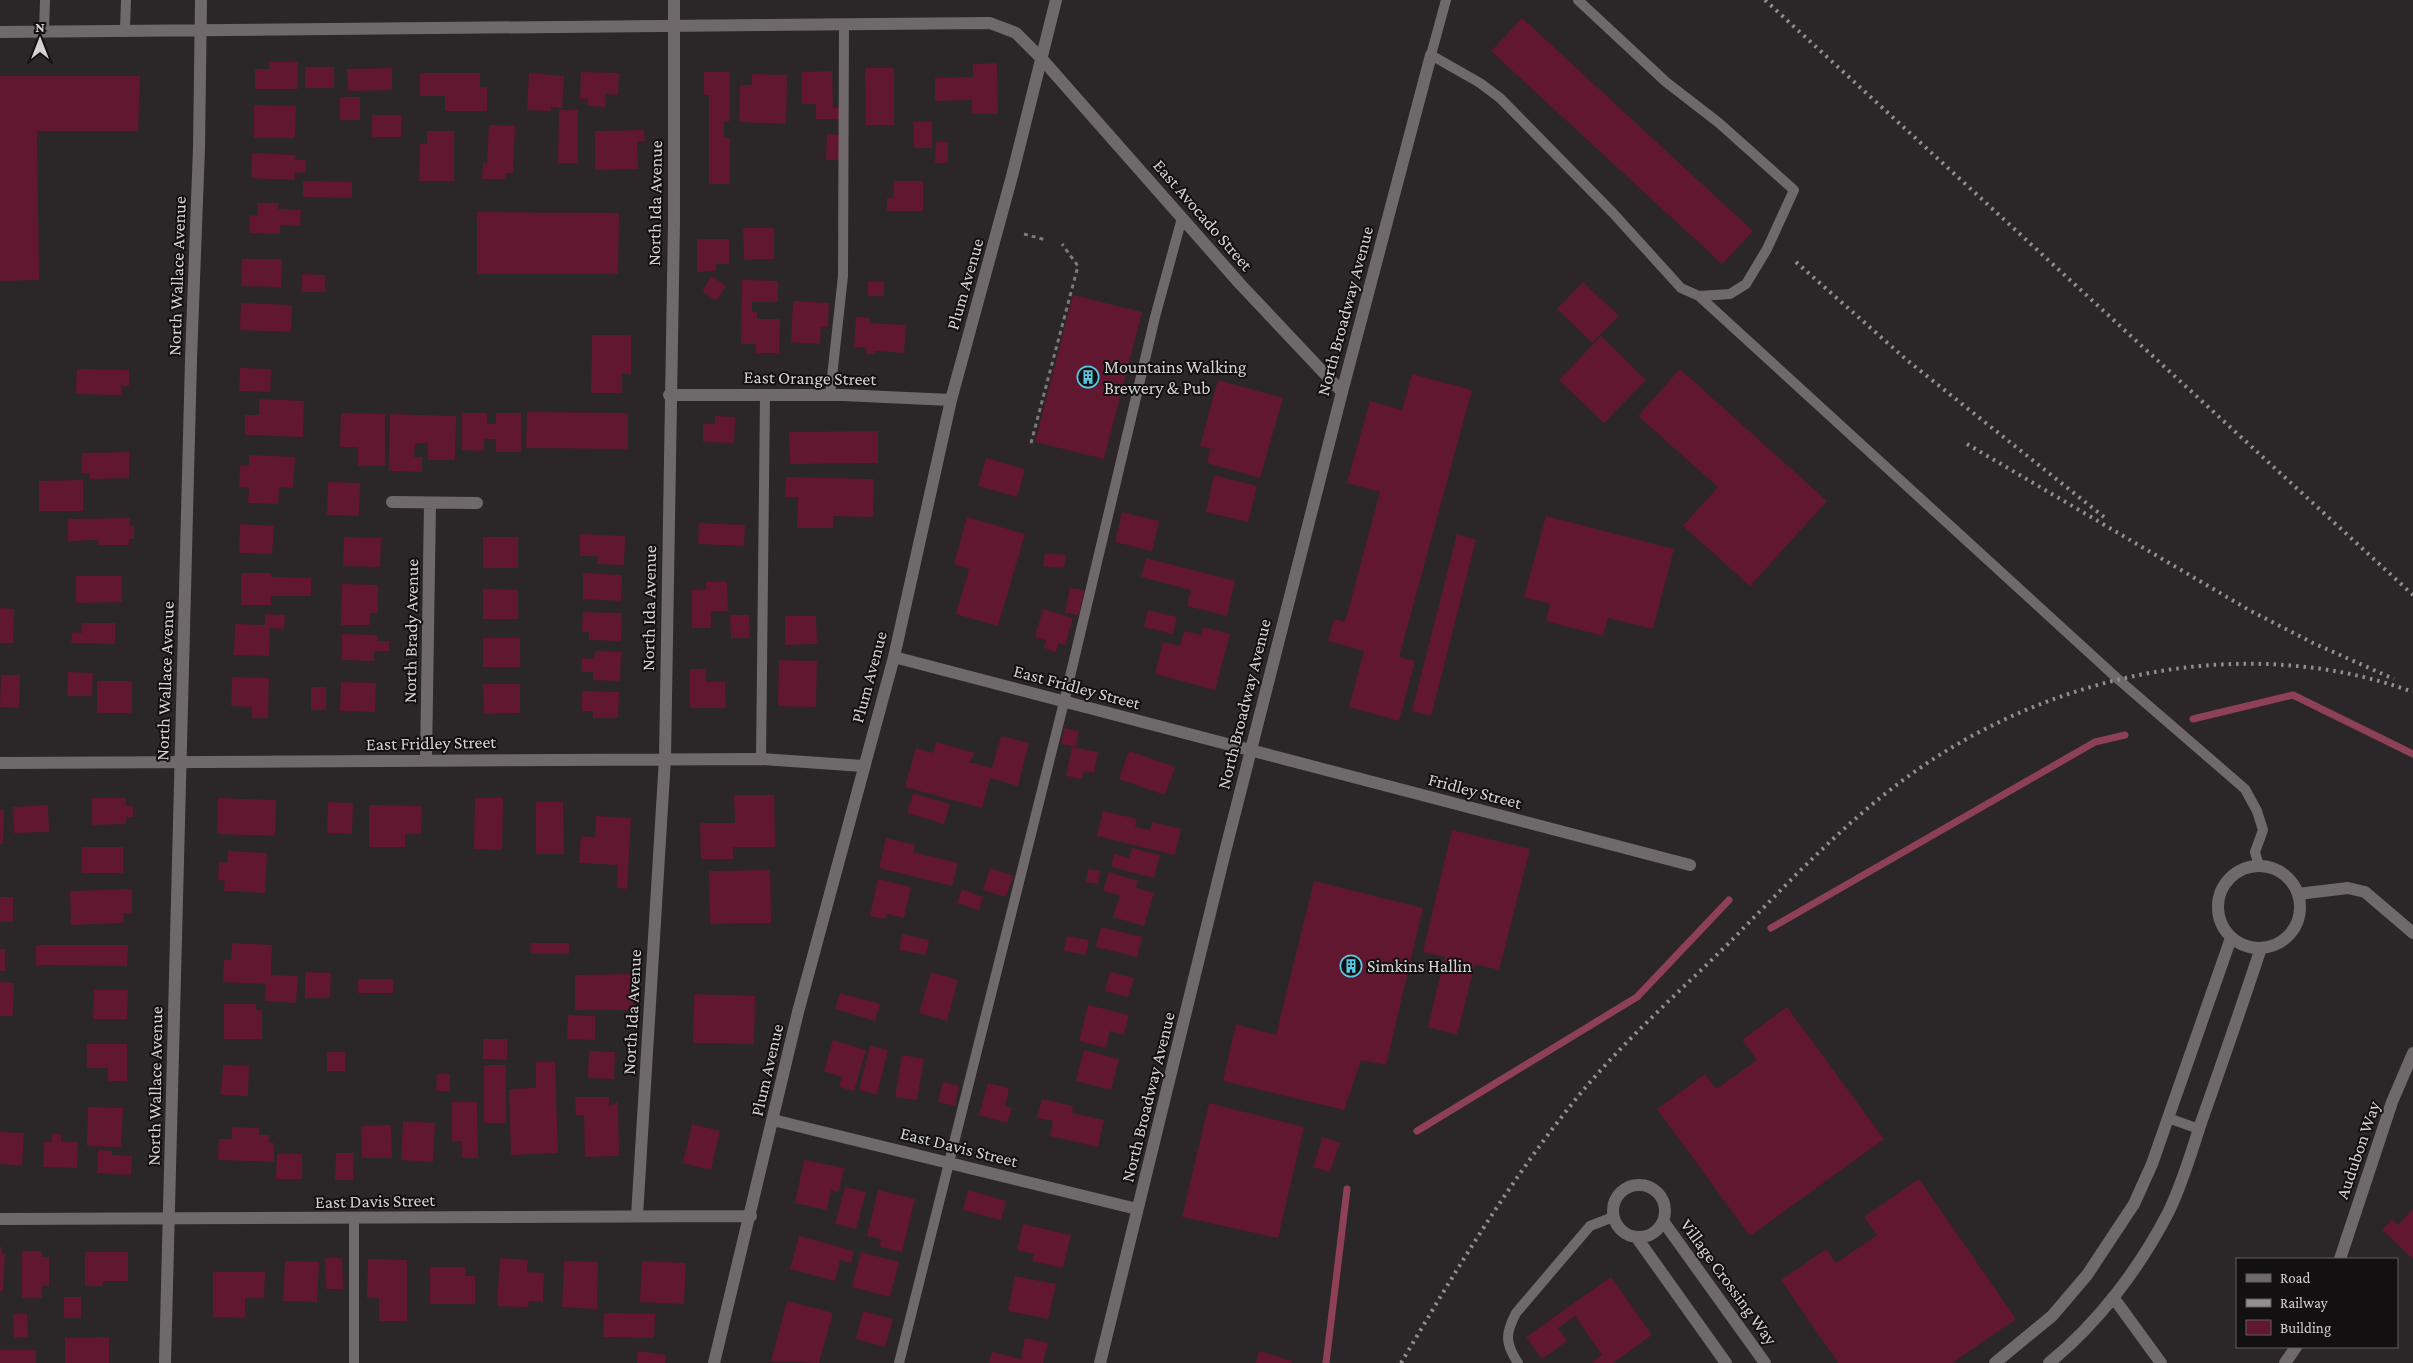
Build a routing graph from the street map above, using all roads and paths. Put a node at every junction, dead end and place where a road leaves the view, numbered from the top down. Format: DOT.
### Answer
graph roads {
  1 [pos="45,0"];
  2 [pos="126,0"];
  3 [pos="201,0"];
  4 [pos="674,0"];
  5 [pos="1056,0"];
  6 [pos="1446,0"];
  7 [pos="1578,0"];
  8 [pos="674,24"];
  9 [pos="844,24"];
  10 [pos="200,29"];
  11 [pos="125,30"];
  12 [pos="44,31"];
  13 [pos="0,32"];
  14 [pos="1432,56"];
  15 [pos="1041,58"];
  16 [pos="1182,218"];
  17 [pos="1024,234"];
  18 [pos="1046,240"];
  19 [pos="1062,244"];
  20 [pos="1699,296"];
  21 [pos="1342,392"];
  22 [pos="669,395"];
  23 [pos="765,395"];
  24 [pos="830,395"];
  25 [pos="951,400"];
  26 [pos="1032,443"];
  27 [pos="392,502"];
  28 [pos="430,503"];
  29 [pos="476,503"];
  30 [pos="894,657"];
  31 [pos="1064,702"];
  32 [pos="1251,750"];
  33 [pos="665,758"];
  34 [pos="760,759"];
  35 [pos="426,760"];
  36 [pos="0,762"];
  37 [pos="180,763"];
  38 [pos="863,766"];
  39 [pos="1690,865"];
  40 [pos="2259,866"];
  41 [pos="2298,894"];
  42 [pos="2413,933"];
  43 [pos="2231,938"];
  44 [pos="2261,948"];
  45 [pos="2413,1053"];
  46 [pos="2168,1118"];
  47 [pos="773,1120"];
  48 [pos="2199,1129"];
  49 [pos="949,1163"];
  50 [pos="1137,1209"];
  51 [pos="638,1216"];
  52 [pos="751,1216"];
  53 [pos="1613,1217"];
  54 [pos="354,1218"];
  55 [pos="0,1219"];
  56 [pos="170,1220"];
  57 [pos="1663,1222"];
  58 [pos="1637,1238"];
  59 [pos="2340,1258"];
  60 [pos="2113,1297"];
  61 [pos="2295,1348"];
  62 [pos="1998,1362"];
  63 [pos="166,1363"];
  64 [pos="354,1363"];
  65 [pos="714,1363"];
  66 [pos="899,1363"];
  67 [pos="1100,1363"];
  68 [pos="1518,1363"];
  69 [pos="1726,1363"];
  70 [pos="1765,1363"];
  71 [pos="2049,1363"];
  72 [pos="2160,1363"];
  73 [pos="2285,1363"];
  1 -- 12 [label="lane"];
  2 -- 11 [label="lane"];
  3 -- 10 [label="street, North Wallace Avenue"];
  4 -- 8 [label="street, North Ida Avenue"];
  5 -- 15 [label="street, Plum Avenue"];
  6 -- 14 [label="lane"];
  7 -- 20 [label="lane"];
  8 -- 9 [label="street, East Avocado Street"];
  8 -- 10 [label="street, East Avocado Street"];
  8 -- 22 [label="street, North Ida Avenue"];
  9 -- 15 [label="street, East Avocado Street"];
  9 -- 24 [label="lane"];
  10 -- 11 [label="street, East Avocado Street"];
  10 -- 37 [label="street, North Wallace Avenue"];
  11 -- 12 [label="street, East Avocado Street"];
  12 -- 13 [label="street, East Avocado Street"];
  14 -- 20 [label="lane"];
  14 -- 21 [label="street, North Broadway Avenue"];
  15 -- 16 [label="street, East Avocado Street"];
  15 -- 25 [label="street, Plum Avenue"];
  16 -- 21 [label="street, East Avocado Street"];
  16 -- 31 [label="lane"];
  17 -- 18 [label="path"];
  19 -- 26 [label="path"];
  20 -- 40 [label="lane"];
  21 -- 32 [label="street, North Broadway Avenue"];
  22 -- 23 [label="street, East Orange Street"];
  22 -- 33 [label="street, North Ida Avenue"];
  23 -- 24 [label="street, East Orange Street"];
  23 -- 34 [label="lane"];
  24 -- 25 [label="street, East Orange Street"];
  25 -- 30 [label="street, Plum Avenue"];
  27 -- 28 [label="street"];
  28 -- 29 [label="street"];
  28 -- 35 [label="street, North Brady Avenue"];
  30 -- 31 [label="street, East Fridley Street"];
  30 -- 38 [label="street, Plum Avenue"];
  31 -- 32 [label="street, East Fridley Street"];
  31 -- 49 [label="lane"];
  32 -- 39 [label="street, Fridley Street"];
  32 -- 50 [label="street, North Broadway Avenue"];
  33 -- 34 [label="street, East Fridley Street"];
  33 -- 35 [label="street, East Fridley Street"];
  33 -- 51 [label="street, North Ida Avenue"];
  34 -- 38 [label="street, East Fridley Street"];
  35 -- 37 [label="street, East Fridley Street"];
  36 -- 37 [label="street, East Fridley Street"];
  37 -- 56 [label="street, North Wallace Avenue"];
  38 -- 47 [label="street, Plum Avenue"];
  40 -- 41 [label="street"];
  40 -- 43 [label="street"];
  41 -- 42 [label="street"];
  41 -- 44 [label="street"];
  43 -- 44 [label="street"];
  43 -- 46 [label="street"];
  44 -- 48 [label="street"];
  45 -- 59 [label="street, Audubon Way"];
  46 -- 48 [label="lane"];
  46 -- 62 [label="street"];
  47 -- 49 [label="street, East Davis Street"];
  47 -- 52 [label="street, Plum Avenue"];
  48 -- 60 [label="street"];
  49 -- 50 [label="street, East Davis Street"];
  49 -- 66 [label="lane"];
  50 -- 67 [label="street, North Broadway Avenue"];
  51 -- 52 [label="street, East Davis Street"];
  51 -- 54 [label="street, East Davis Street"];
  52 -- 65 [label="street, Plum Avenue"];
  53 -- 57 [label="street, Village Crossing Way"];
  53 -- 58 [label="street"];
  53 -- 68 [label="lane"];
  54 -- 56 [label="street, East Davis Street"];
  54 -- 64 [label="lane"];
  55 -- 56 [label="street, East Davis Street"];
  56 -- 63 [label="street, North Wallace Avenue"];
  57 -- 58 [label="street, Village Crossing Way"];
  57 -- 70 [label="street, Village Crossing Way"];
  58 -- 69 [label="street"];
  60 -- 71 [label="street"];
  60 -- 72 [label="street"];
  61 -- 73 [label="street"];
}
